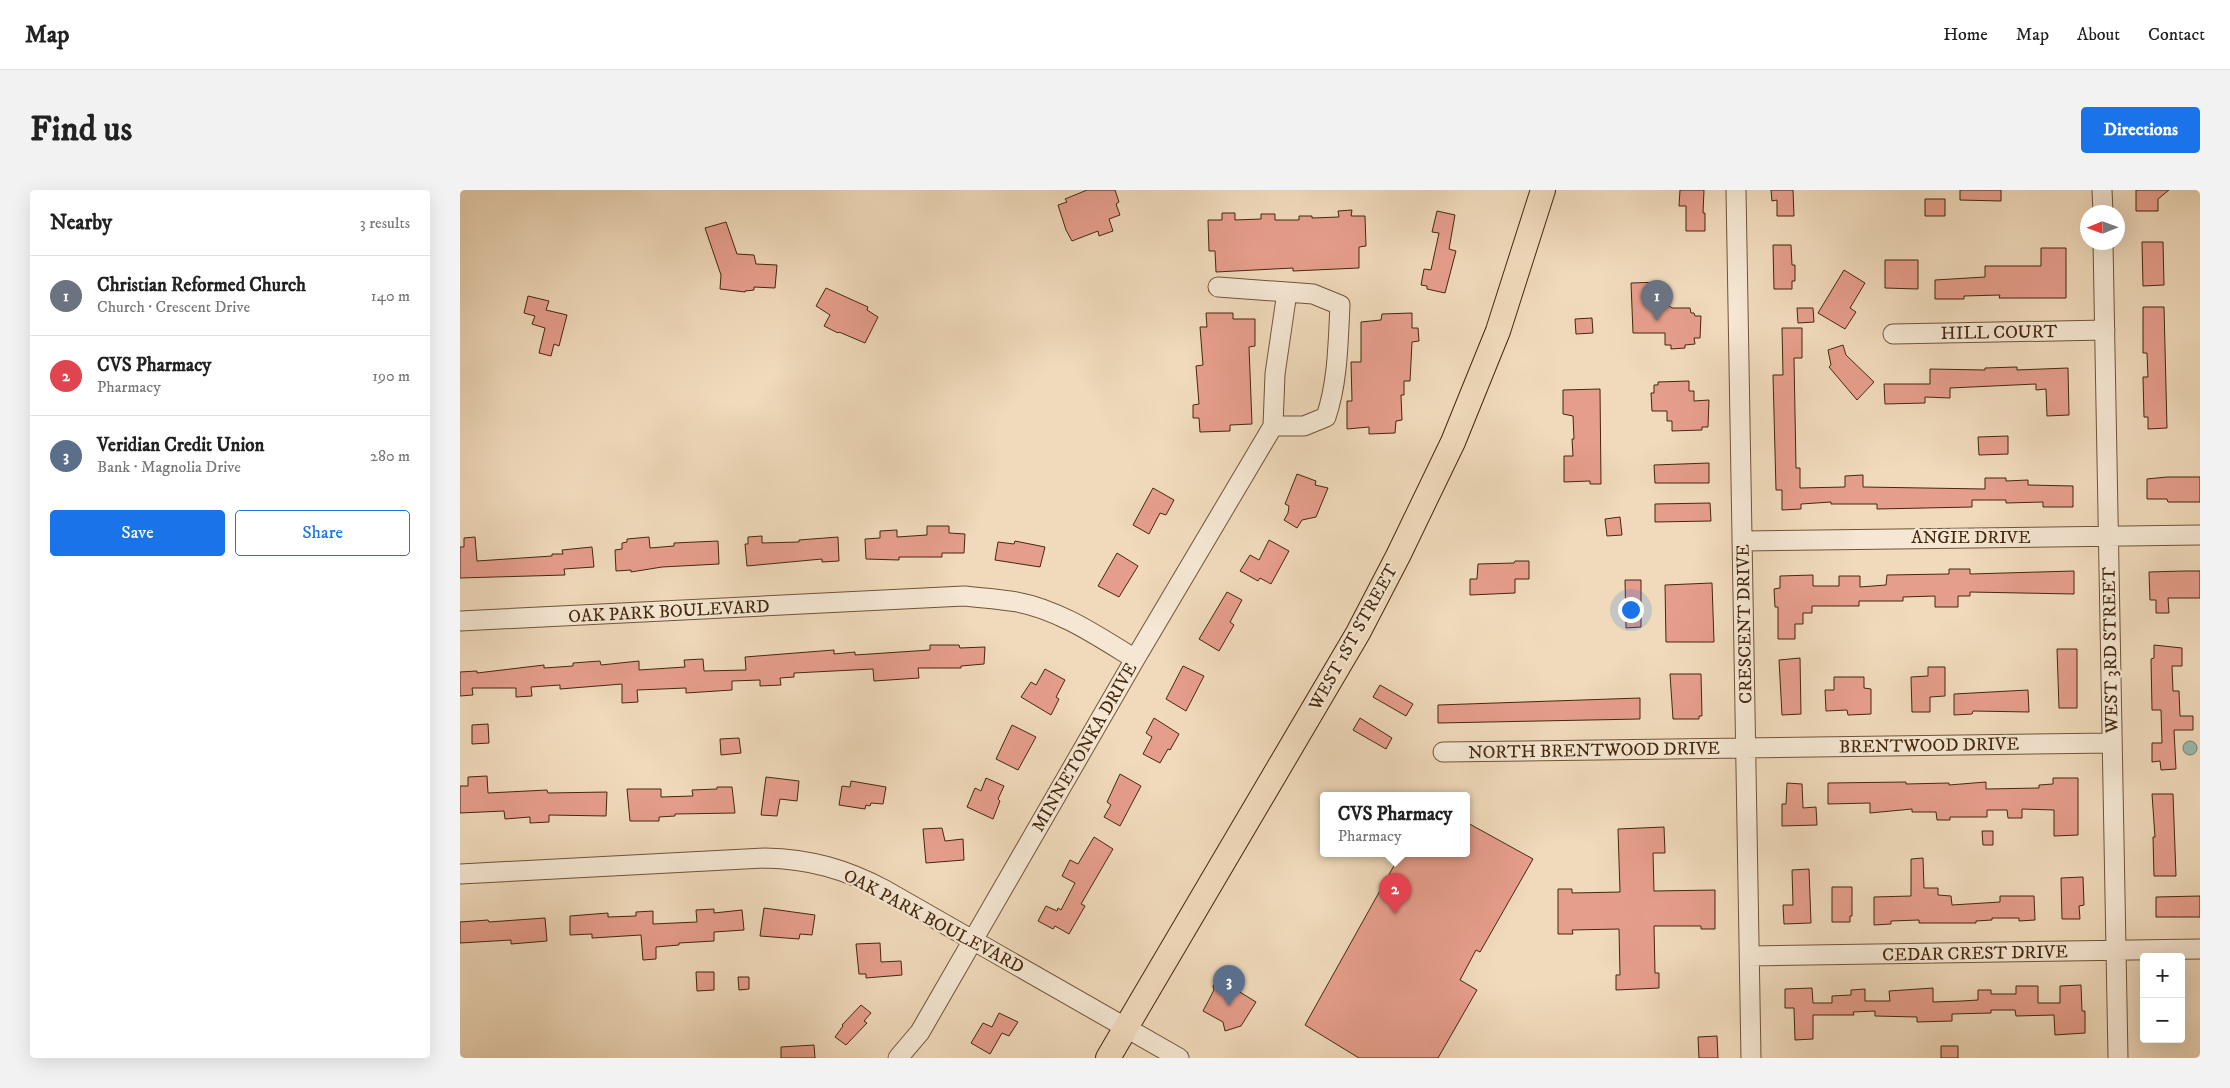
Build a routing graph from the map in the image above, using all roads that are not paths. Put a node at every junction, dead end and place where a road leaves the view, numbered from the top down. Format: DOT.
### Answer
graph roads {
  1 [pos="1543,190"];
  2 [pos="1736,190"];
  3 [pos="2102,190"];
  4 [pos="2103,205"];
  5 [pos="2103,250"];
  6 [pos="1218,287"];
  7 [pos="1287,292"];
  8 [pos="2105,330"];
  9 [pos="1893,334"];
  10 [pos="1271,430"];
  11 [pos="2200,535"];
  12 [pos="2108,536"];
  13 [pos="1743,540"];
  14 [pos="460,621"];
  15 [pos="1135,659"];
  16 [pos="2112,743"];
  17 [pos="1746,748"];
  18 [pos="1443,752"];
  19 [pos="460,874"];
  20 [pos="972,940"];
  21 [pos="2200,949"];
  22 [pos="2116,950"];
  23 [pos="1750,956"];
  24 [pos="1126,1028"];
  25 [pos="898,1058"];
  26 [pos="1108,1058"];
  27 [pos="1179,1058"];
  28 [pos="1751,1058"];
  29 [pos="2118,1058"];
  1 -- 24 [label="main road, WEST 1ST STREET"];
  2 -- 13 [label="street, CRESCENT DRIVE"];
  3 -- 4 [label="street"];
  5 -- 8 [label="street, WEST 3RD STREET"];
  6 -- 7 [label="street"];
  7 -- 10 [label="street"];
  7 -- 10 [label="street"];
  8 -- 9 [label="street, HILL COURT"];
  8 -- 12 [label="street, WEST 3RD STREET"];
  10 -- 15 [label="street, MINNETONKA DRIVE"];
  11 -- 12 [label="street, ANGIE DRIVE"];
  12 -- 13 [label="street, ANGIE DRIVE"];
  12 -- 16 [label="street, WEST 3RD STREET"];
  13 -- 17 [label="street, CRESCENT DRIVE"];
  14 -- 15 [label="street, OAK PARK BOULEVARD"];
  15 -- 20 [label="street, MINNETONKA DRIVE"];
  16 -- 17 [label="street, BRENTWOOD DRIVE"];
  16 -- 22 [label="street, WEST 3RD STREET"];
  17 -- 18 [label="street, NORTH BRENTWOOD DRIVE"];
  17 -- 23 [label="street, CRESCENT DRIVE"];
  19 -- 20 [label="street, OAK PARK BOULEVARD"];
  20 -- 24 [label="street, OAK PARK BOULEVARD"];
  20 -- 25 [label="street, MINNETONKA DRIVE"];
  21 -- 22 [label="street, CEDAR CREST DRIVE"];
  22 -- 23 [label="street, CEDAR CREST DRIVE"];
  22 -- 29 [label="street, WEST 3RD STREET"];
  23 -- 28 [label="street, CRESCENT DRIVE"];
  24 -- 26 [label="main road, WEST 1ST STREET"];
  24 -- 27 [label="street, OAK PARK BOULEVARD"];
}
